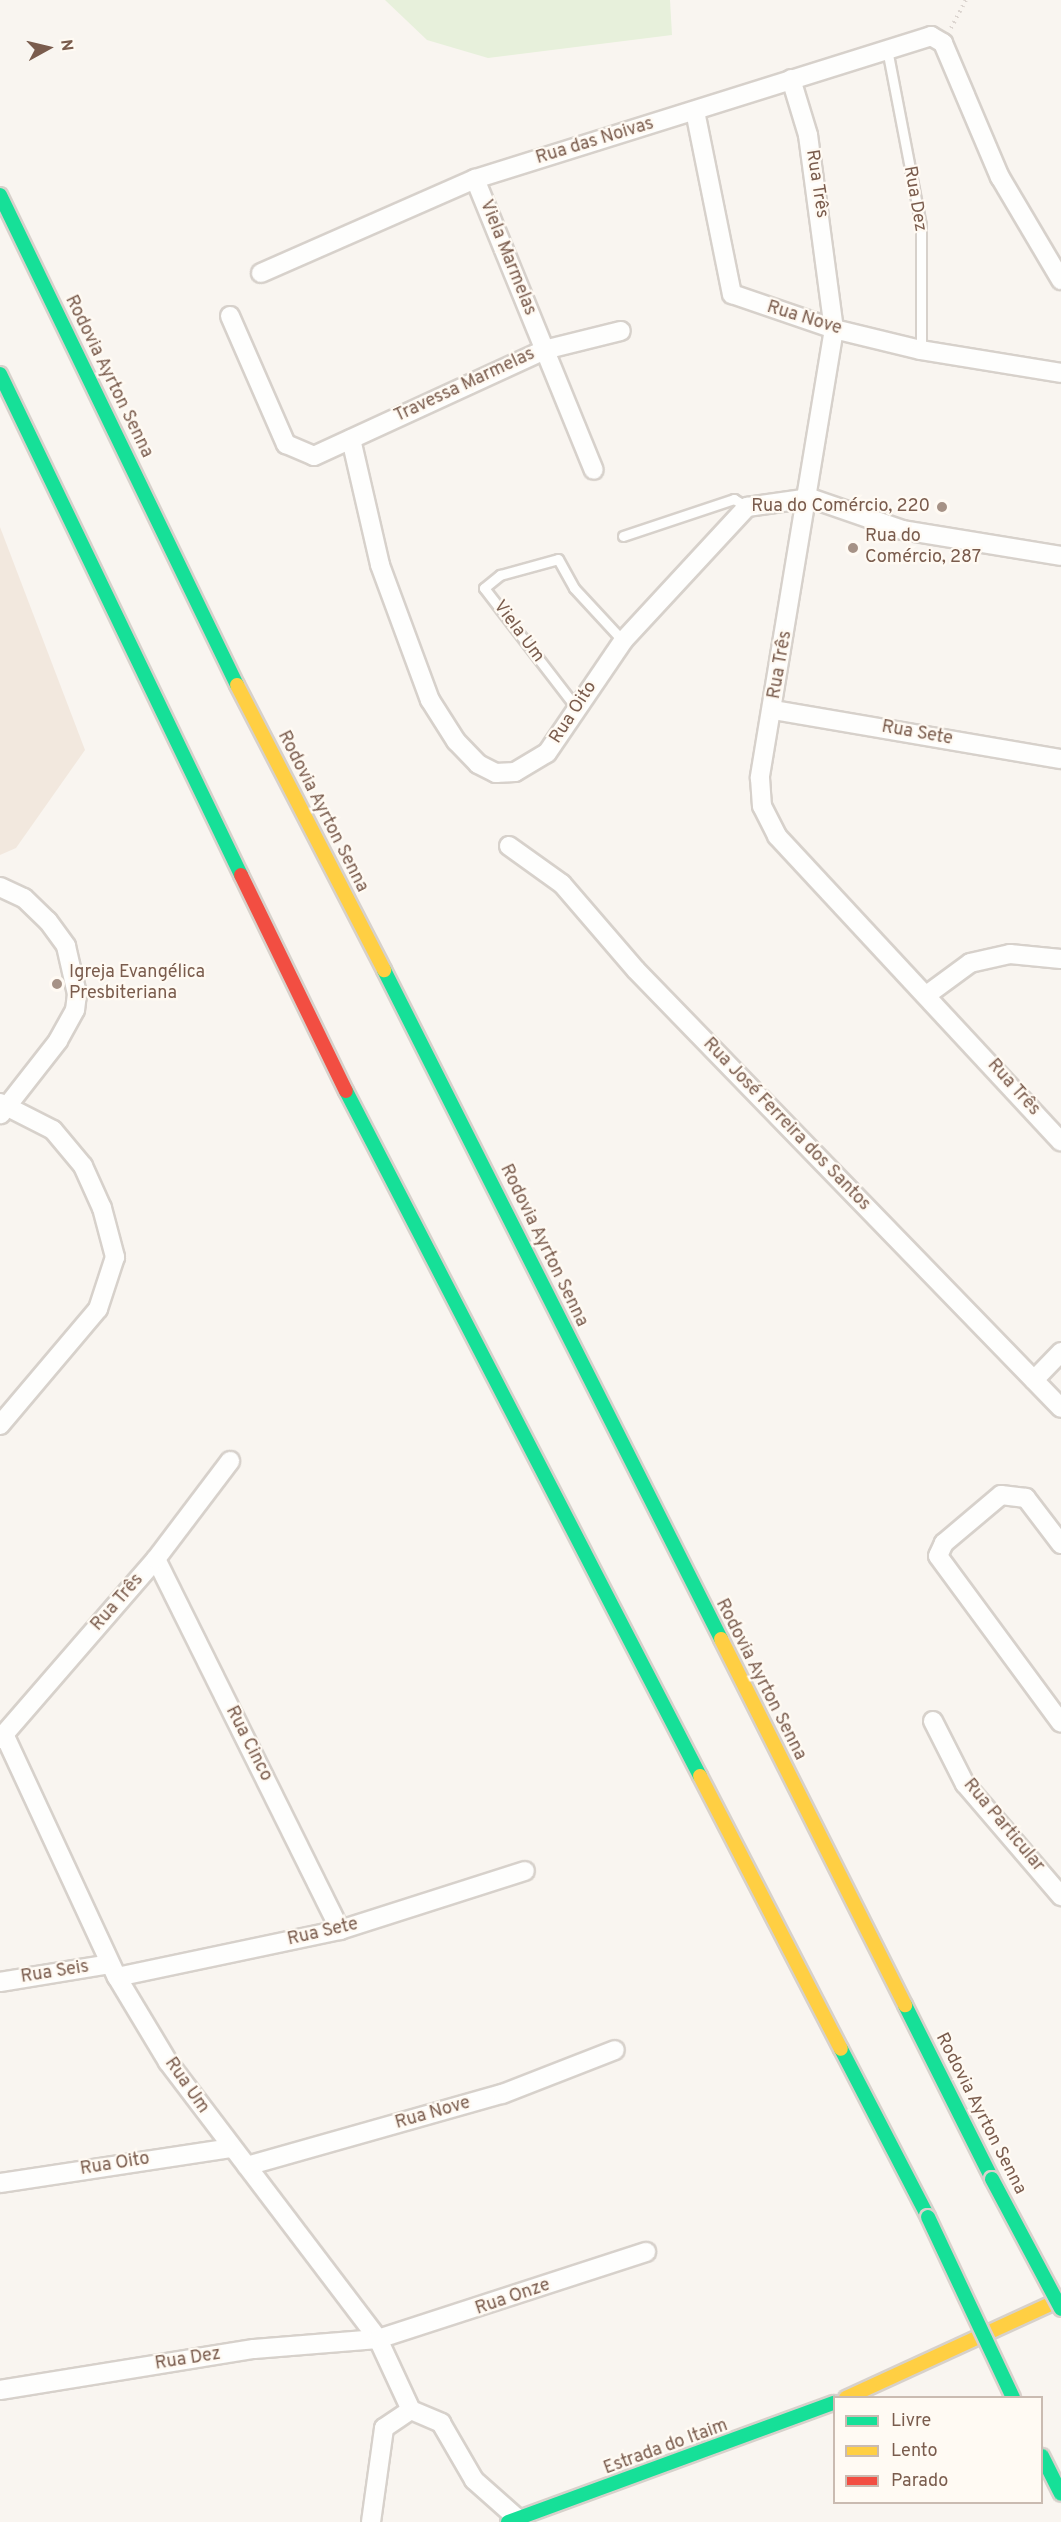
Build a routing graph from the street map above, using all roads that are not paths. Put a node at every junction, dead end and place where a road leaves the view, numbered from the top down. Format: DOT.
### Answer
graph roads {
  1 [pos="886,49"];
  2 [pos="791,79"];
  3 [pos="695,111"];
  4 [pos="475,179"];
  5 [pos="0,195"];
  6 [pos="261,273"];
  7 [pos="1061,280"];
  8 [pos="230,315"];
  9 [pos="834,329"];
  10 [pos="621,330"];
  11 [pos="544,350"];
  12 [pos="921,350"];
  13 [pos="1061,373"];
  14 [pos="0,374"];
  15 [pos="351,439"];
  16 [pos="26,467"];
  17 [pos="594,470"];
  18 [pos="810,498"];
  19 [pos="747,507"];
  20 [pos="623,536"];
  21 [pos="1061,556"];
  22 [pos="101,578"];
  23 [pos="623,641"];
  24 [pos="578,710"];
  25 [pos="773,710"];
  26 [pos="1061,759"];
  27 [pos="509,846"];
  28 [pos="0,887"];
  29 [pos="1061,959"];
  30 [pos="928,994"];
  31 [pos="3,1108"];
  32 [pos="1061,1142"];
  33 [pos="1061,1352"];
  34 [pos="1034,1380"];
  35 [pos="1061,1408"];
  36 [pos="0,1425"];
  37 [pos="230,1461"];
  38 [pos="1061,1544"];
  39 [pos="156,1559"];
  40 [pos="933,1721"];
  41 [pos="1061,1723"];
  42 [pos="2,1737"];
  43 [pos="525,1871"];
  44 [pos="1061,1896"];
  45 [pos="340,1930"];
  46 [pos="114,1971"];
  47 [pos="0,1982"];
  48 [pos="615,2050"];
  49 [pos="231,2148"];
  50 [pos="247,2166"];
  51 [pos="0,2183"];
  52 [pos="646,2252"];
  53 [pos="1061,2299"];
  54 [pos="1061,2309"];
  55 [pos="378,2338"];
  56 [pos="0,2390"];
  57 [pos="848,2396"];
  58 [pos="1013,2396"];
  59 [pos="833,2403"];
  60 [pos="411,2410"];
  61 [pos="1043,2460"];
  62 [pos="1061,2494"];
  63 [pos="514,2521"];
  64 [pos="371,2522"];
  1 -- 2 [label="street, Rua das Noivas"];
  1 -- 7 [label="street, Rua das Noivas"];
  1 -- 12 [label="lane, Rua Dez"];
  2 -- 3 [label="street, Rua das Noivas"];
  2 -- 9 [label="street, Rua Três"];
  3 -- 4 [label="street, Rua das Noivas"];
  3 -- 9 [label="street, Rua Nove"];
  4 -- 6 [label="street, Rua das Noivas"];
  4 -- 11 [label="street, Viela Marmelas"];
  5 -- 54 [label="main road, Rodovia Ayrton Senna, bridge"];
  8 -- 15 [label="street, Travessa Marmelas"];
  9 -- 12 [label="street, Rua Nove"];
  9 -- 18 [label="street, Rua Três"];
  10 -- 11 [label="street, Travessa Marmelas"];
  11 -- 15 [label="street, Travessa Marmelas"];
  11 -- 17 [label="street, Viela Marmelas"];
  12 -- 13 [label="street, Rua Nove"];
  14 -- 22 [label="main road"];
  15 -- 24 [label="street, Rua Oito"];
  16 -- 22 [label="main road"];
  18 -- 19 [label="street"];
  18 -- 21 [label="street"];
  18 -- 25 [label="street, Rua Três"];
  19 -- 20 [label="lane"];
  19 -- 23 [label="street, Rua Oito"];
  22 -- 58 [label="main road, bridge"];
  23 -- 24 [label="street, Rua Oito"];
  23 -- 24 [label="lane, Viela Um"];
  25 -- 26 [label="street, Rua Sete"];
  25 -- 30 [label="street, Rua Três"];
  27 -- 34 [label="street, Rua José Ferreira dos Santos"];
  28 -- 31 [label="street"];
  29 -- 30 [label="street"];
  30 -- 32 [label="street, Rua Três"];
  31 -- 36 [label="street"];
  33 -- 34 [label="street"];
  34 -- 35 [label="street, Rua José Ferreira dos Santos"];
  37 -- 39 [label="street, Rua Três"];
  38 -- 41 [label="street"];
  39 -- 42 [label="street, Rua Três"];
  39 -- 45 [label="street, Rua Cinco"];
  40 -- 44 [label="street, Rua Particular"];
  42 -- 46 [label="street, Rua Um"];
  43 -- 45 [label="street, Rua Sete"];
  45 -- 46 [label="street, Rua Sete"];
  46 -- 47 [label="street, Rua Seis"];
  46 -- 49 [label="street, Rua Um"];
  48 -- 50 [label="street, Rua Nove"];
  49 -- 50 [label="street, Rua Um"];
  49 -- 51 [label="street, Rua Oito"];
  50 -- 55 [label="street, Rua Um"];
  52 -- 55 [label="street, Rua Onze"];
  53 -- 57 [label="main road"];
  55 -- 56 [label="street, Rua Dez"];
  55 -- 60 [label="street, Rua Um"];
  59 -- 63 [label="main road, Estrada do Itaim"];
  60 -- 63 [label="street"];
  60 -- 64 [label="street"];
  61 -- 62 [label="main road"];
}
